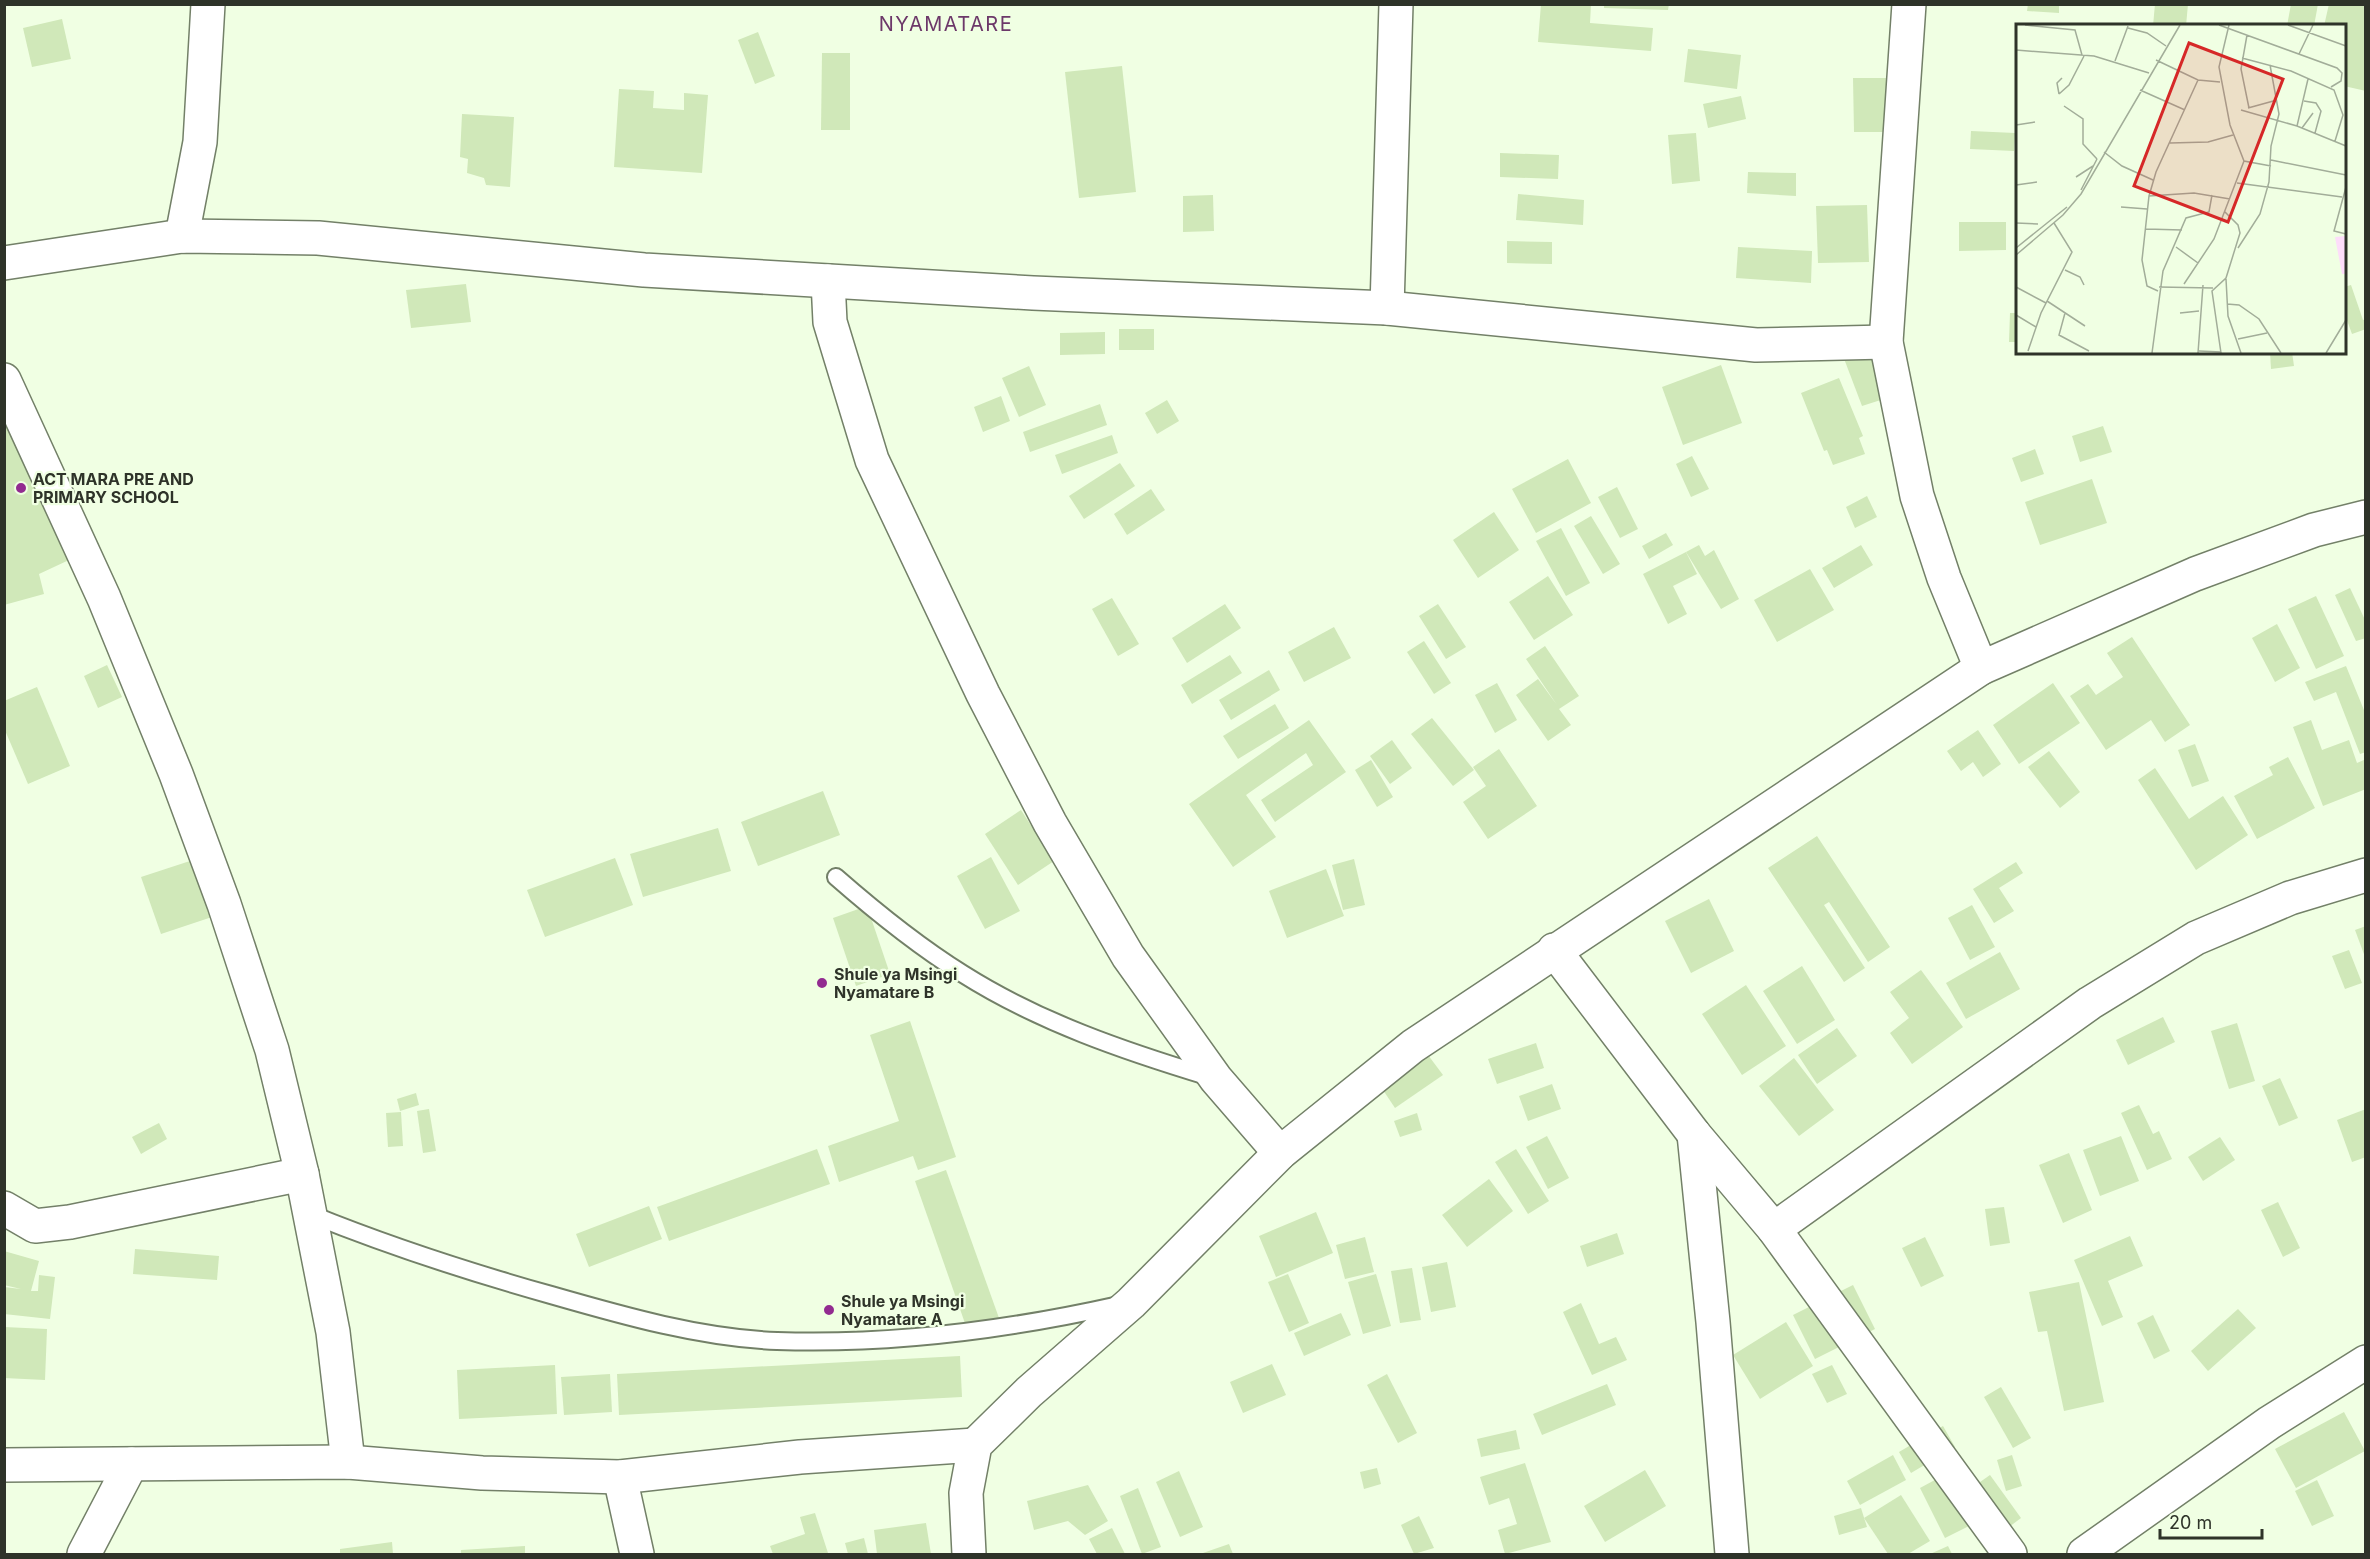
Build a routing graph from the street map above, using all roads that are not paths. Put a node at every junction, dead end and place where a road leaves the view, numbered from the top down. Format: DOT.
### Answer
graph roads {
  1 [pos="208,4"];
  2 [pos="1396,4"];
  3 [pos="1910,4"];
  4 [pos="183,236"];
  5 [pos="4,263"];
  6 [pos="828,281"];
  7 [pos="1388,308"];
  8 [pos="1886,342"];
  9 [pos="4,380"];
  10 [pos="2366,517"];
  11 [pos="1981,668"];
  12 [pos="2366,875"];
  13 [pos="836,877"];
  14 [pos="1554,950"];
  15 [pos="1216,1079"];
  16 [pos="1694,1134"];
  17 [pos="1280,1154"];
  18 [pos="302,1174"];
  19 [pos="4,1208"];
  20 [pos="310,1214"];
  21 [pos="1774,1229"];
  22 [pos="1131,1303"];
  23 [pos="2366,1362"];
  24 [pos="975,1445"];
  25 [pos="348,1462"];
  26 [pos="131,1464"];
  27 [pos="4,1465"];
  28 [pos="620,1477"];
  29 [pos="84,1554"];
  30 [pos="637,1554"];
  31 [pos="969,1554"];
  32 [pos="1732,1554"];
  33 [pos="2010,1554"];
  34 [pos="2084,1554"];
  1 -- 4 [label="street"];
  2 -- 7 [label="street"];
  3 -- 8 [label="street"];
  4 -- 5 [label="street"];
  4 -- 6 [label="street"];
  6 -- 7 [label="street"];
  6 -- 15 [label="street"];
  7 -- 8 [label="street"];
  8 -- 11 [label="street"];
  9 -- 18 [label="street"];
  10 -- 11 [label="street"];
  11 -- 14 [label="street"];
  12 -- 21 [label="street"];
  13 -- 15 [label="lane"];
  14 -- 16 [label="street"];
  14 -- 17 [label="street"];
  15 -- 17 [label="street"];
  16 -- 21 [label="street"];
  16 -- 32 [label="street"];
  17 -- 22 [label="street"];
  18 -- 19 [label="street"];
  18 -- 20 [label="street"];
  20 -- 22 [label="lane"];
  20 -- 25 [label="street"];
  21 -- 33 [label="street"];
  22 -- 24 [label="street"];
  23 -- 34 [label="street"];
  24 -- 28 [label="street"];
  24 -- 31 [label="street"];
  25 -- 26 [label="street"];
  25 -- 28 [label="street"];
  26 -- 27 [label="street"];
  26 -- 29 [label="street"];
  28 -- 30 [label="street"];
}
